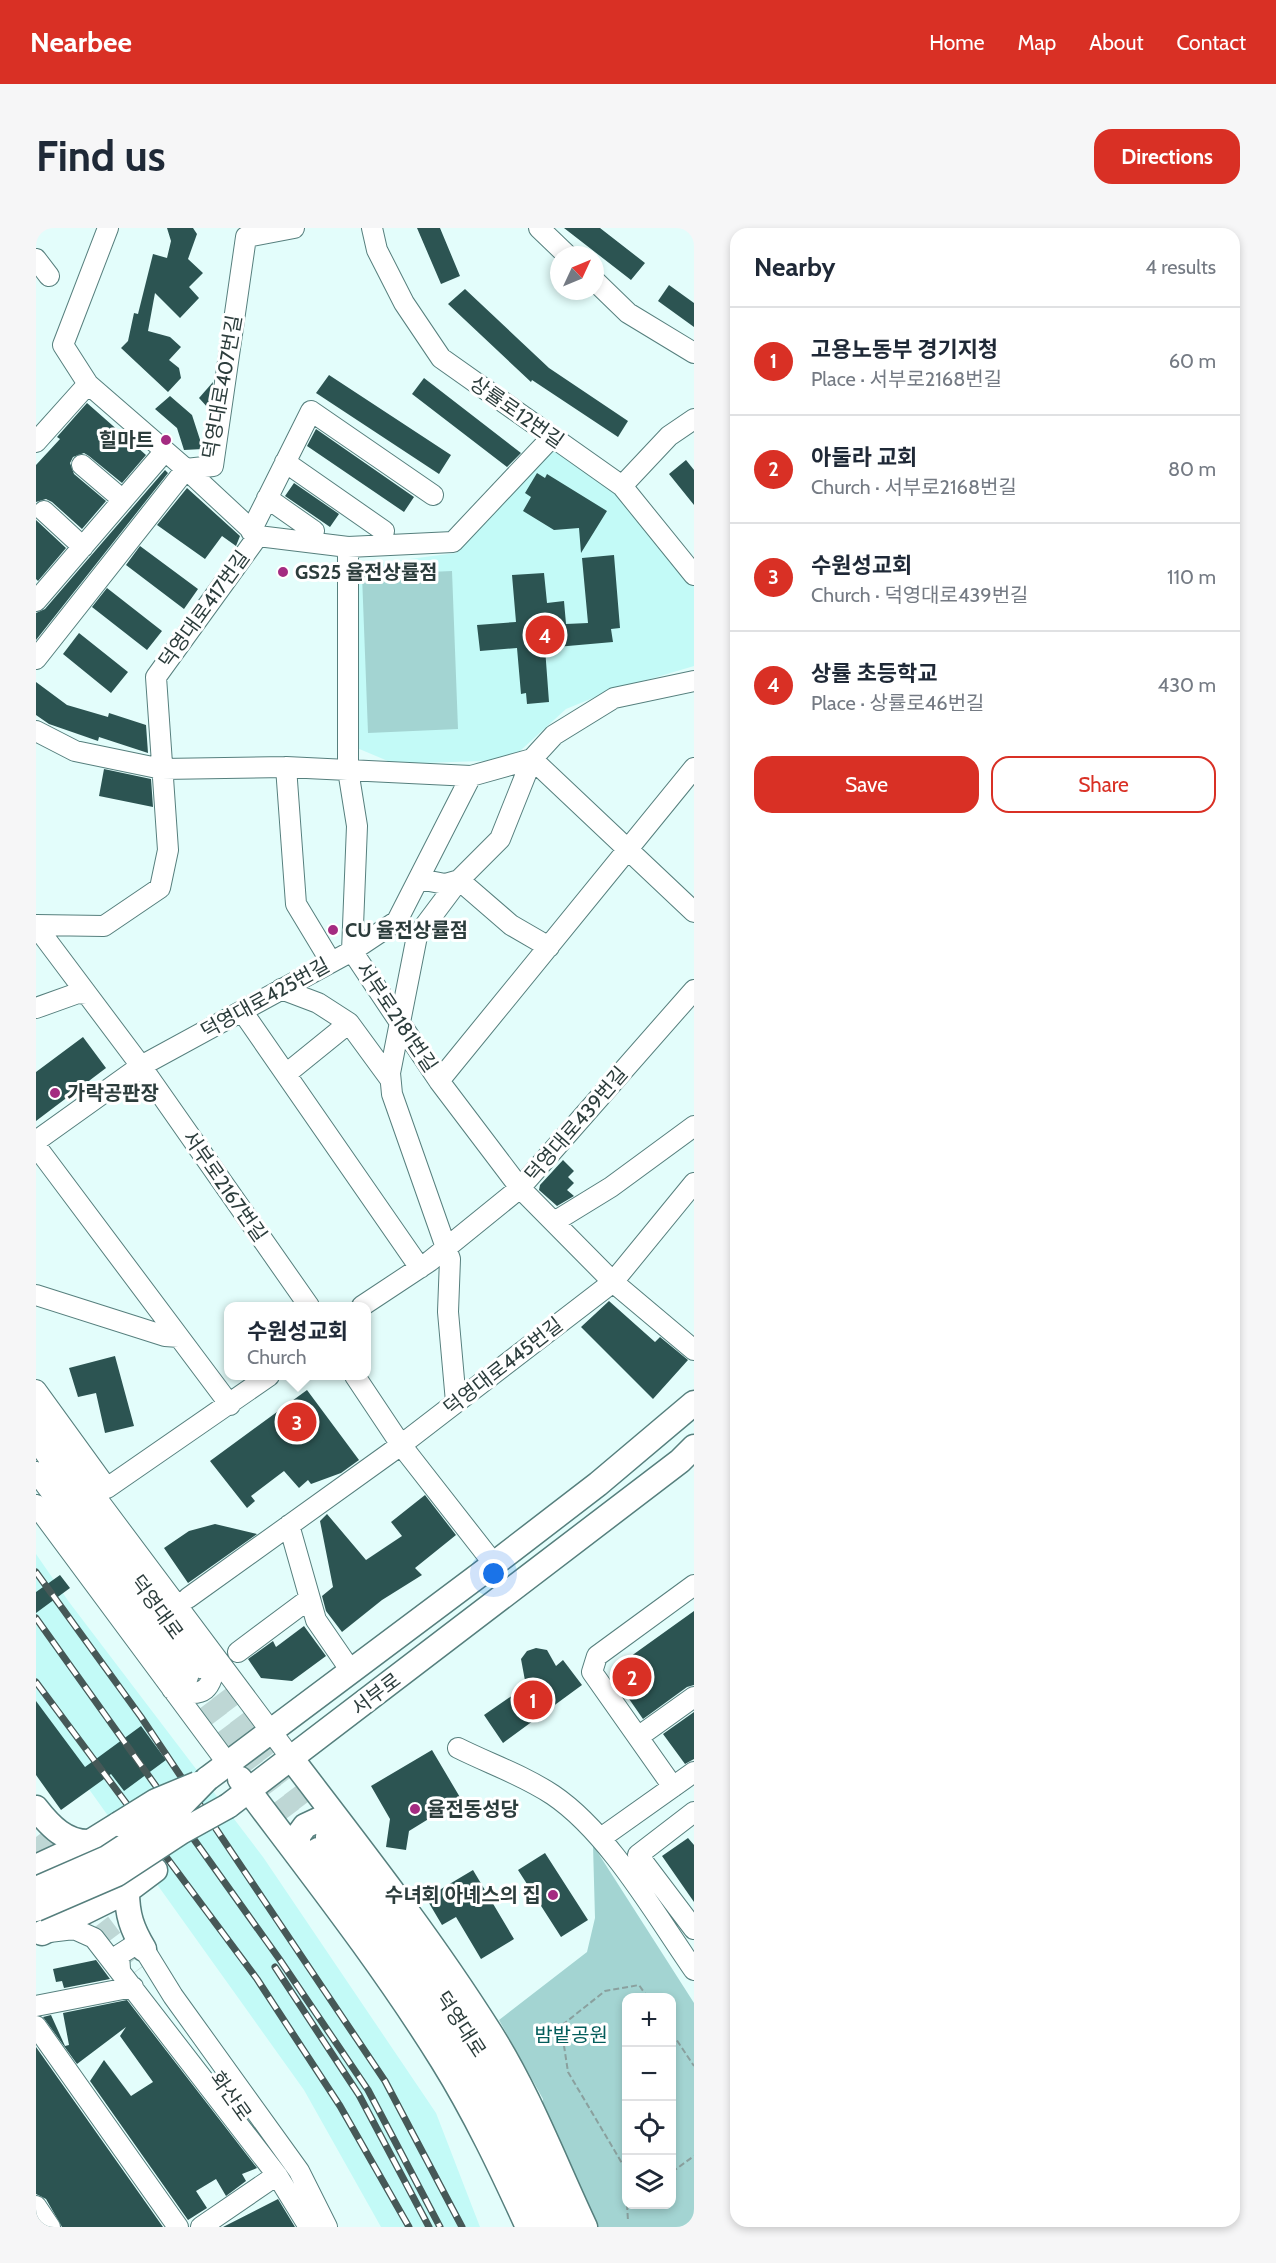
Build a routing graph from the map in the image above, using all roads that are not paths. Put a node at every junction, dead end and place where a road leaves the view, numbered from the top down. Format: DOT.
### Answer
graph roads {
  1 [pos="294,228"];
  2 [pos="372,228"];
  3 [pos="539,228"];
  4 [pos="101,232"];
  5 [pos="243,232"];
  6 [pos="558,246"];
  7 [pos="36,259"];
  8 [pos="49,276"];
  9 [pos="604,290"];
  10 [pos="694,353"];
  11 [pos="88,384"];
  12 [pos="694,419"];
  13 [pos="552,437"];
  14 [pos="36,442"];
  15 [pos="165,451"];
  16 [pos="285,462"];
  17 [pos="82,465"];
  18 [pos="186,469"];
  19 [pos="622,486"];
  20 [pos="433,495"];
  21 [pos="267,498"];
  22 [pos="123,500"];
  23 [pos="44,511"];
  24 [pos="314,531"];
  25 [pos="384,531"];
  26 [pos="254,533"];
  27 [pos="82,547"];
  28 [pos="348,547"];
  29 [pos="694,575"];
  30 [pos="38,593"];
  31 [pos="36,659"];
  32 [pos="694,681"];
  33 [pos="36,731"];
  34 [pos="532,759"];
  35 [pos="286,767"];
  36 [pos="694,768"];
  37 [pos="162,769"];
  38 [pos="348,770"];
  39 [pos="471,776"];
  40 [pos="629,850"];
  41 [pos="419,879"];
  42 [pos="459,880"];
  43 [pos="694,912"];
  44 [pos="36,926"];
  45 [pos="549,947"];
  46 [pos="352,951"];
  47 [pos="331,962"];
  48 [pos="281,989"];
  49 [pos="694,990"];
  50 [pos="87,994"];
  51 [pos="36,1008"];
  52 [pos="242,1011"];
  53 [pos="400,1022"];
  54 [pos="350,1023"];
  55 [pos="141,1066"];
  56 [pos="286,1074"];
  57 [pos="390,1079"];
  58 [pos="439,1081"];
  59 [pos="694,1126"];
  60 [pos="36,1141"];
  61 [pos="36,1146"];
  62 [pos="694,1183"];
  63 [pos="520,1188"];
  64 [pos="554,1222"];
  65 [pos="448,1247"];
  66 [pos="420,1268"];
  67 [pos="613,1282"];
  68 [pos="36,1295"];
  69 [pos="306,1302"];
  70 [pos="368,1302"];
  71 [pos="179,1337"];
  72 [pos="694,1350"];
  73 [pos="263,1380"];
  74 [pos="358,1380"];
  75 [pos="36,1390"];
  76 [pos="456,1402"];
  77 [pos="694,1403"];
  78 [pos="230,1404"];
  79 [pos="36,1417"];
  80 [pos="36,1441"];
  81 [pos="401,1444"];
  82 [pos="694,1447"];
  83 [pos="36,1472"];
  84 [pos="36,1505"];
  85 [pos="289,1525"];
  86 [pos="106,1552"];
  87 [pos="494,1564"];
  88 [pos="694,1585"];
  89 [pos="188,1598"];
  90 [pos="309,1599"];
  91 [pos="238,1652"];
  92 [pos="351,1671"];
  93 [pos="194,1673"];
  94 [pos="694,1697"];
  95 [pos="272,1731"];
  96 [pos="638,1737"];
  97 [pos="458,1748"];
  98 [pos="291,1758"];
  99 [pos="228,1764"];
  100 [pos="694,1772"];
  101 [pos="207,1779"];
  102 [pos="674,1786"];
  103 [pos="249,1791"];
  104 [pos="228,1806"];
  105 [pos="36,1808"];
  106 [pos="694,1812"];
  107 [pos="601,1838"];
  108 [pos="90,1842"];
  109 [pos="322,1842"];
  110 [pos="36,1867"];
  111 [pos="36,1889"];
  112 [pos="127,1891"];
  113 [pos="36,1909"];
  114 [pos="694,1929"];
  115 [pos="39,1934"];
  116 [pos="133,1969"];
  117 [pos="694,1970"];
  118 [pos="36,2006"];
  119 [pos="36,2026"];
  120 [pos="277,2175"];
  121 [pos="36,2206"];
  122 [pos="50,2227"];
  123 [pos="178,2227"];
  124 [pos="201,2227"];
  125 [pos="309,2227"];
  126 [pos="316,2227"];
  127 [pos="327,2227"];
  128 [pos="528,2227"];
  129 [pos="546,2227"];
  130 [pos="566,2227"];
  131 [pos="585,2227"];
  1 -- 5 [label="street, 덕영대로407번길"];
  2 -- 13 [label="street, 상률로12번길"];
  3 -- 6 [label="street"];
  4 -- 11 [label="street"];
  5 -- 18 [label="street, 덕영대로407번길"];
  7 -- 8 [label="street"];
  9 -- 10 [label="street"];
  11 -- 14 [label="street"];
  11 -- 15 [label="street"];
  12 -- 19 [label="street"];
  13 -- 19 [label="street, 상률로12번길"];
  13 -- 28 [label="street, 덕영대로417번길"];
  15 -- 18 [label="street"];
  15 -- 22 [label="street"];
  16 -- 20 [label="street"];
  16 -- 21 [label="street"];
  16 -- 25 [label="street"];
  17 -- 22 [label="street"];
  18 -- 26 [label="street"];
  18 -- 31 [label="street, 덕영대로407번길"];
  19 -- 29 [label="street, 상률로12번길"];
  21 -- 24 [label="street"];
  21 -- 26 [label="street"];
  22 -- 27 [label="street"];
  23 -- 27 [label="street"];
  26 -- 28 [label="street, 덕영대로417번길"];
  26 -- 37 [label="street, 덕영대로417번길"];
  27 -- 30 [label="street"];
  28 -- 38 [label="street, 서부로2181번길"];
  32 -- 34 [label="street"];
  33 -- 37 [label="street"];
  34 -- 39 [label="street"];
  34 -- 40 [label="street"];
  34 -- 42 [label="street"];
  35 -- 37 [label="street"];
  35 -- 38 [label="street"];
  35 -- 47 [label="street"];
  36 -- 40 [label="street"];
  37 -- 44 [label="street, 덕영대로417번길"];
  38 -- 39 [label="street"];
  38 -- 46 [label="street, 서부로2181번길"];
  39 -- 41 [label="street, 덕영대로425번길"];
  40 -- 43 [label="street"];
  40 -- 45 [label="street"];
  41 -- 42 [label="street"];
  41 -- 46 [label="street, 덕영대로425번길"];
  42 -- 45 [label="street"];
  42 -- 53 [label="street"];
  44 -- 50 [label="street, 서부로2167번길"];
  45 -- 58 [label="street"];
  46 -- 47 [label="street, 덕영대로425번길"];
  46 -- 53 [label="street, 서부로2181번길"];
  47 -- 48 [label="street, 덕영대로425번길"];
  48 -- 52 [label="street, 덕영대로425번길"];
  48 -- 54 [label="street"];
  49 -- 63 [label="street, 덕영대로439번길"];
  50 -- 51 [label="street"];
  50 -- 55 [label="street, 서부로2167번길"];
  52 -- 55 [label="street, 덕영대로425번길"];
  52 -- 56 [label="street"];
  53 -- 57 [label="street"];
  53 -- 58 [label="street, 서부로2181번길"];
  54 -- 56 [label="street"];
  54 -- 57 [label="street"];
  55 -- 60 [label="street, 덕영대로425번길"];
  55 -- 69 [label="street, 서부로2167번길"];
  56 -- 66 [label="street"];
  57 -- 65 [label="street"];
  58 -- 63 [label="street, 서부로2181번길"];
  59 -- 64 [label="street"];
  61 -- 71 [label="street"];
  62 -- 67 [label="street, 덕영대로445번길"];
  63 -- 64 [label="street, 서부로2181번길"];
  63 -- 65 [label="street, 덕영대로439번길"];
  64 -- 67 [label="street, 서부로2181번길"];
  65 -- 66 [label="street, 덕영대로439번길"];
  65 -- 76 [label="street"];
  66 -- 70 [label="street, 덕영대로439번길"];
  67 -- 72 [label="street, 서부로2181번길"];
  67 -- 76 [label="street, 덕영대로445번길"];
  68 -- 71 [label="street"];
  71 -- 78 [label="street"];
  73 -- 78 [label="street"];
  74 -- 81 [label="street"];
  75 -- 78 [label="street"];
  76 -- 81 [label="street, 덕영대로445번길"];
  77 -- 87 [label="main road, 서부로"];
  79 -- 93 [label="street"];
  80 -- 86 [label="street"];
  81 -- 85 [label="street, 덕영대로445번길"];
  81 -- 87 [label="street"];
  82 -- 98 [label="main road, 서부로"];
  83 -- 86 [label="street"];
  84 -- 93 [label="street"];
  85 -- 89 [label="street, 덕영대로445번길"];
  85 -- 90 [label="street"];
  86 -- 93 [label="street, 덕영대로"];
  87 -- 92 [label="main road, 서부로"];
  88 -- 96 [label="street"];
  90 -- 91 [label="street"];
  90 -- 92 [label="street, 서부로"];
  92 -- 95 [label="main road, 서부로"];
  93 -- 95 [label="street"];
  93 -- 99 [label="street"];
  94 -- 96 [label="street"];
  95 -- 98 [label="street"];
  95 -- 99 [label="main road, 서부로"];
  96 -- 102 [label="street"];
  97 -- 107 [label="street"];
  98 -- 103 [label="main road, 서부로"];
  98 -- 109 [label="main road"];
  99 -- 101 [label="main road, 서부로"];
  99 -- 103 [label="main road"];
  100 -- 102 [label="street"];
  101 -- 108 [label="main road, bridge"];
  101 -- 111 [label="main road, 서부로, bridge"];
  102 -- 107 [label="street"];
  103 -- 104 [label="main road, 서부로"];
  103 -- 109 [label="main road"];
  104 -- 112 [label="main road, bridge"];
  104 -- 113 [label="main road, 서부로, bridge"];
  105 -- 108 [label="main road"];
  106 -- 114 [label="street"];
  107 -- 117 [label="street"];
  108 -- 110 [label="main road"];
  109 -- 128 [label="main road"];
  109 -- 129 [label="main road, 덕영대로"];
  109 -- 130 [label="main road, 덕영대로"];
  109 -- 131 [label="main road"];
  112 -- 115 [label="main road"];
  112 -- 116 [label="main road"];
  115 -- 116 [label="street"];
  116 -- 118 [label="street"];
  116 -- 120 [label="street"];
  116 -- 126 [label="street, 화산로"];
  116 -- 127 [label="street"];
  119 -- 123 [label="street"];
  120 -- 124 [label="street"];
  120 -- 125 [label="street"];
  121 -- 122 [label="street"];
}
